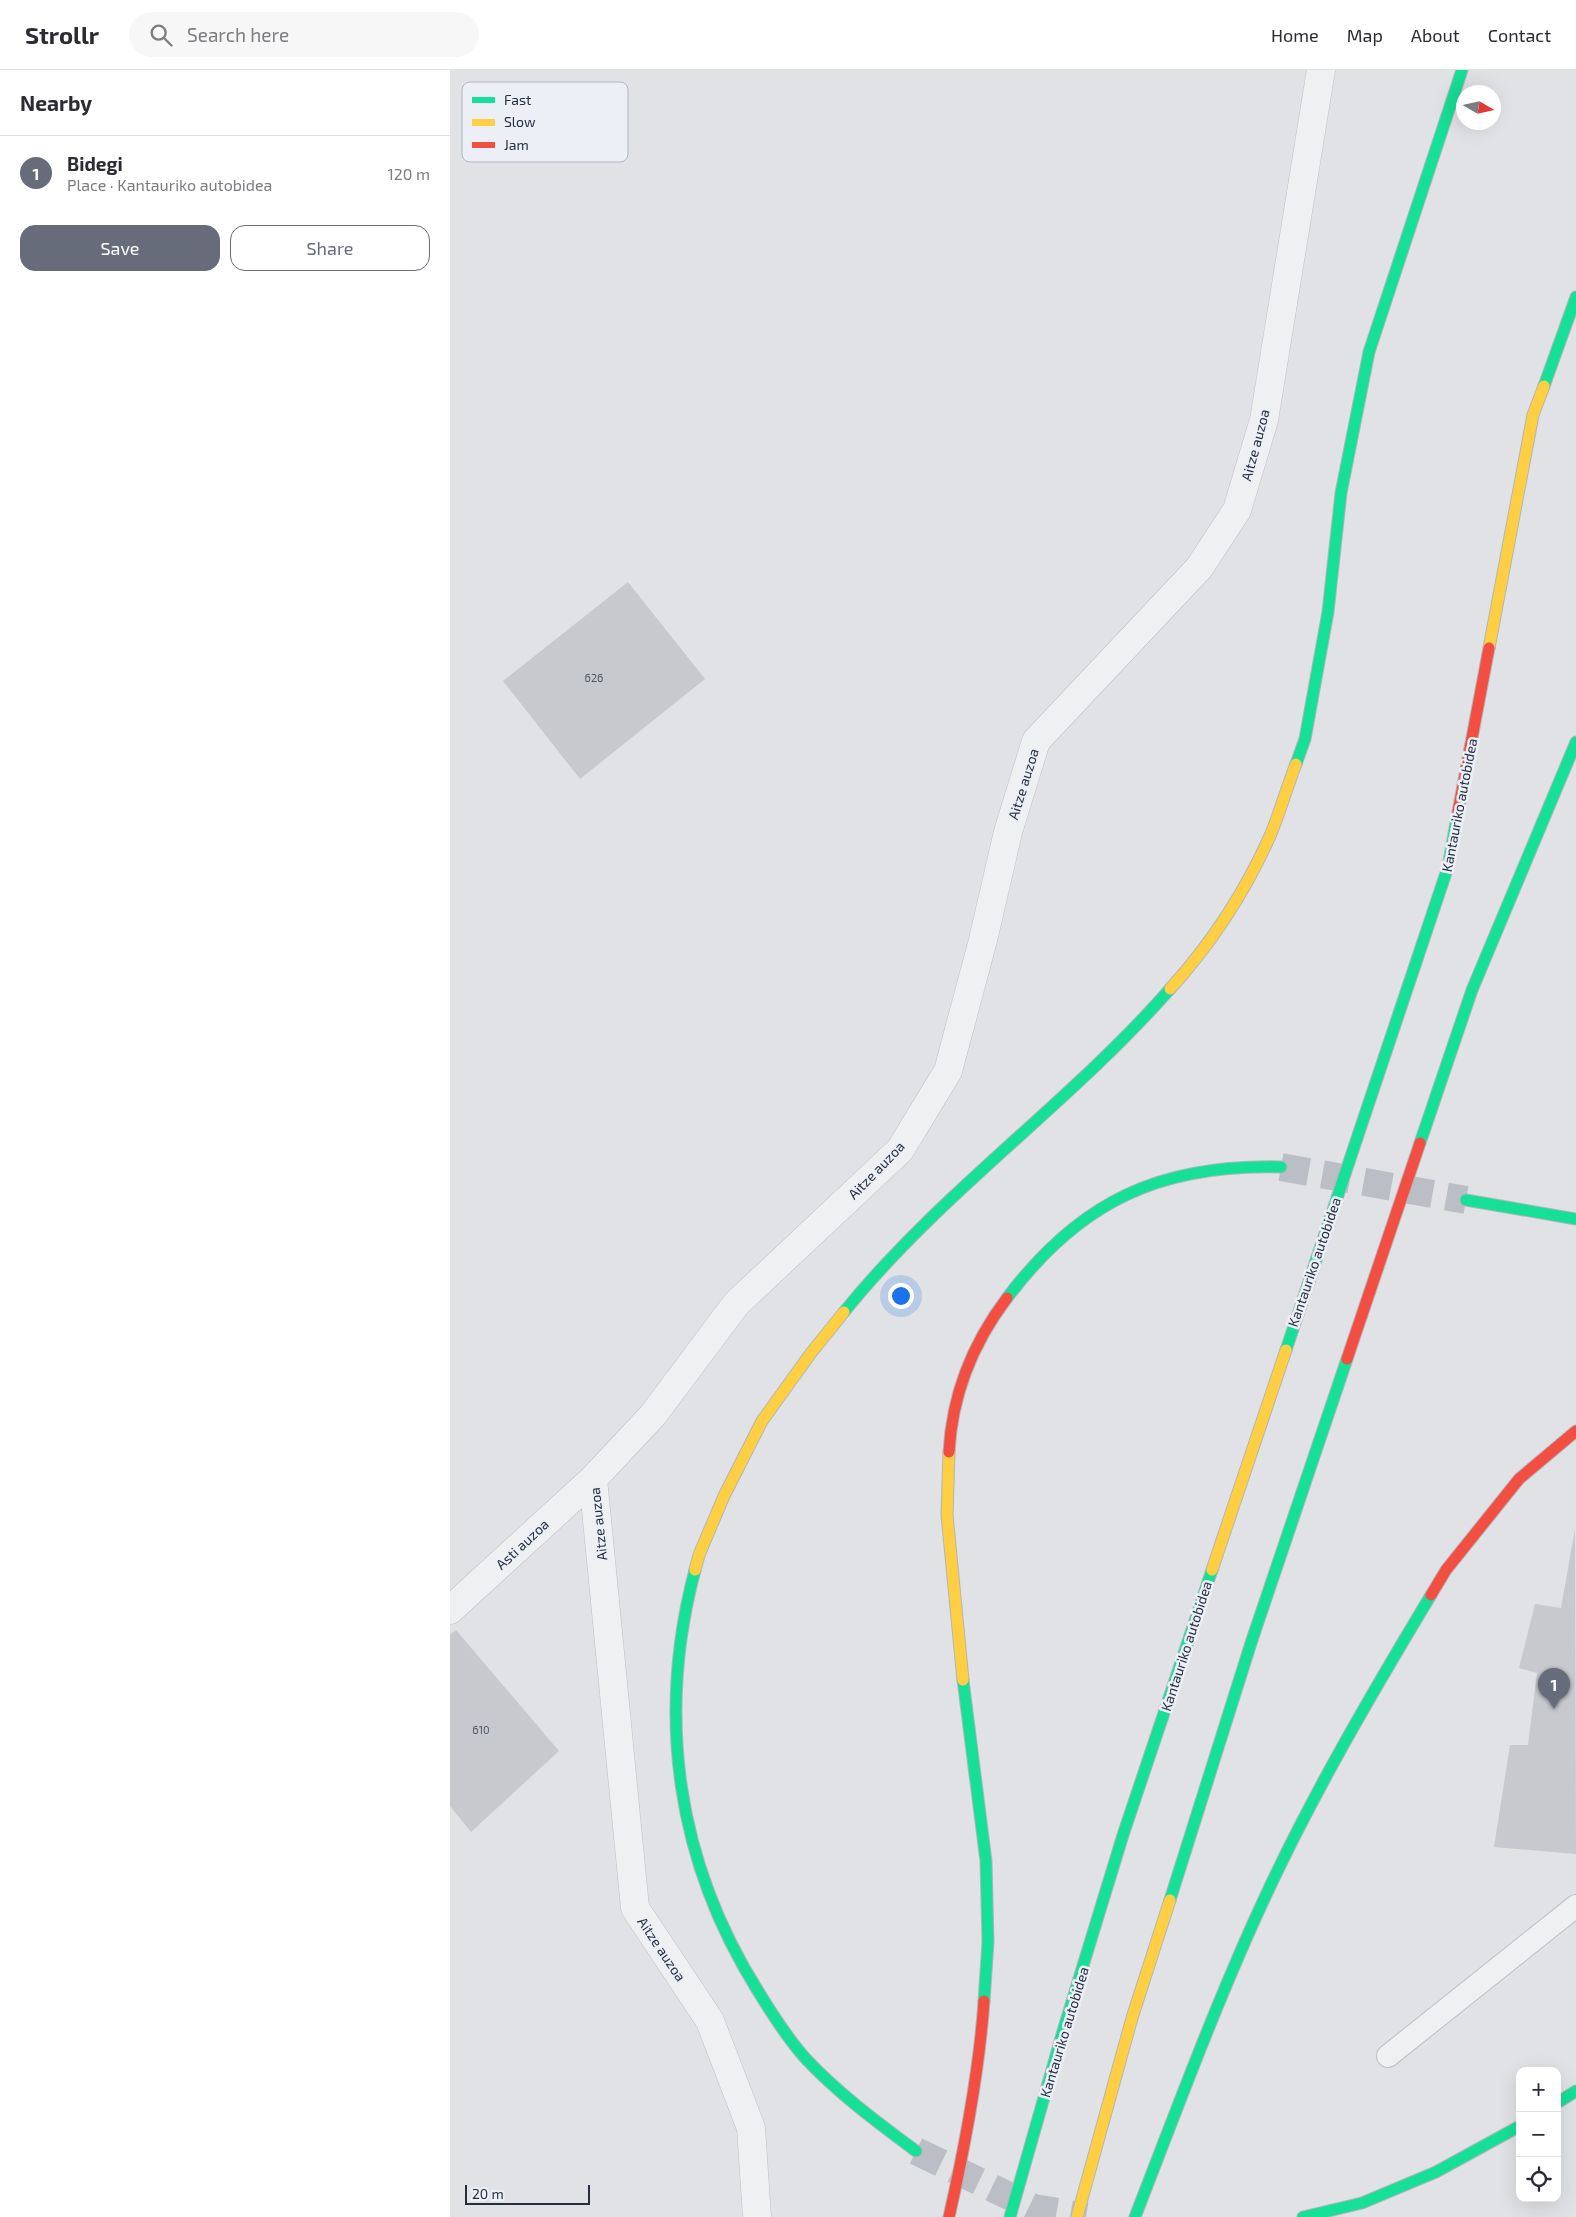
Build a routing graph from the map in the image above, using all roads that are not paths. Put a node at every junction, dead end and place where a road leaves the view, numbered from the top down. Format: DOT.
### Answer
graph roads {
  1 [pos="1320,70"];
  2 [pos="1462,70"];
  3 [pos="1576,297"];
  4 [pos="1576,742"];
  5 [pos="1281,1167"];
  6 [pos="1466,1200"];
  7 [pos="1576,1219"];
  8 [pos="1576,1431"];
  9 [pos="593,1478"];
  10 [pos="450,1610"];
  11 [pos="1576,1906"];
  12 [pos="1388,2056"];
  13 [pos="1576,2091"];
  14 [pos="1561,2100"];
  15 [pos="1516,2128"];
  16 [pos="916,2151"];
  17 [pos="757,2217"];
  18 [pos="950,2217"];
  19 [pos="1010,2217"];
  20 [pos="1077,2217"];
  21 [pos="1135,2217"];
  22 [pos="1303,2217"];
  1 -- 9 [label="street, Aitze auzoa"];
  2 -- 16 [label="highway"];
  3 -- 19 [label="highway, Kantauriko autobidea"];
  4 -- 20 [label="highway"];
  5 -- 18 [label="highway"];
  6 -- 7 [label="highway"];
  8 -- 21 [label="highway"];
  9 -- 10 [label="street, Asti auzoa"];
  9 -- 17 [label="street, Aitze auzoa"];
  11 -- 12 [label="lane"];
  13 -- 14 [label="highway"];
  15 -- 22 [label="highway"];
}
